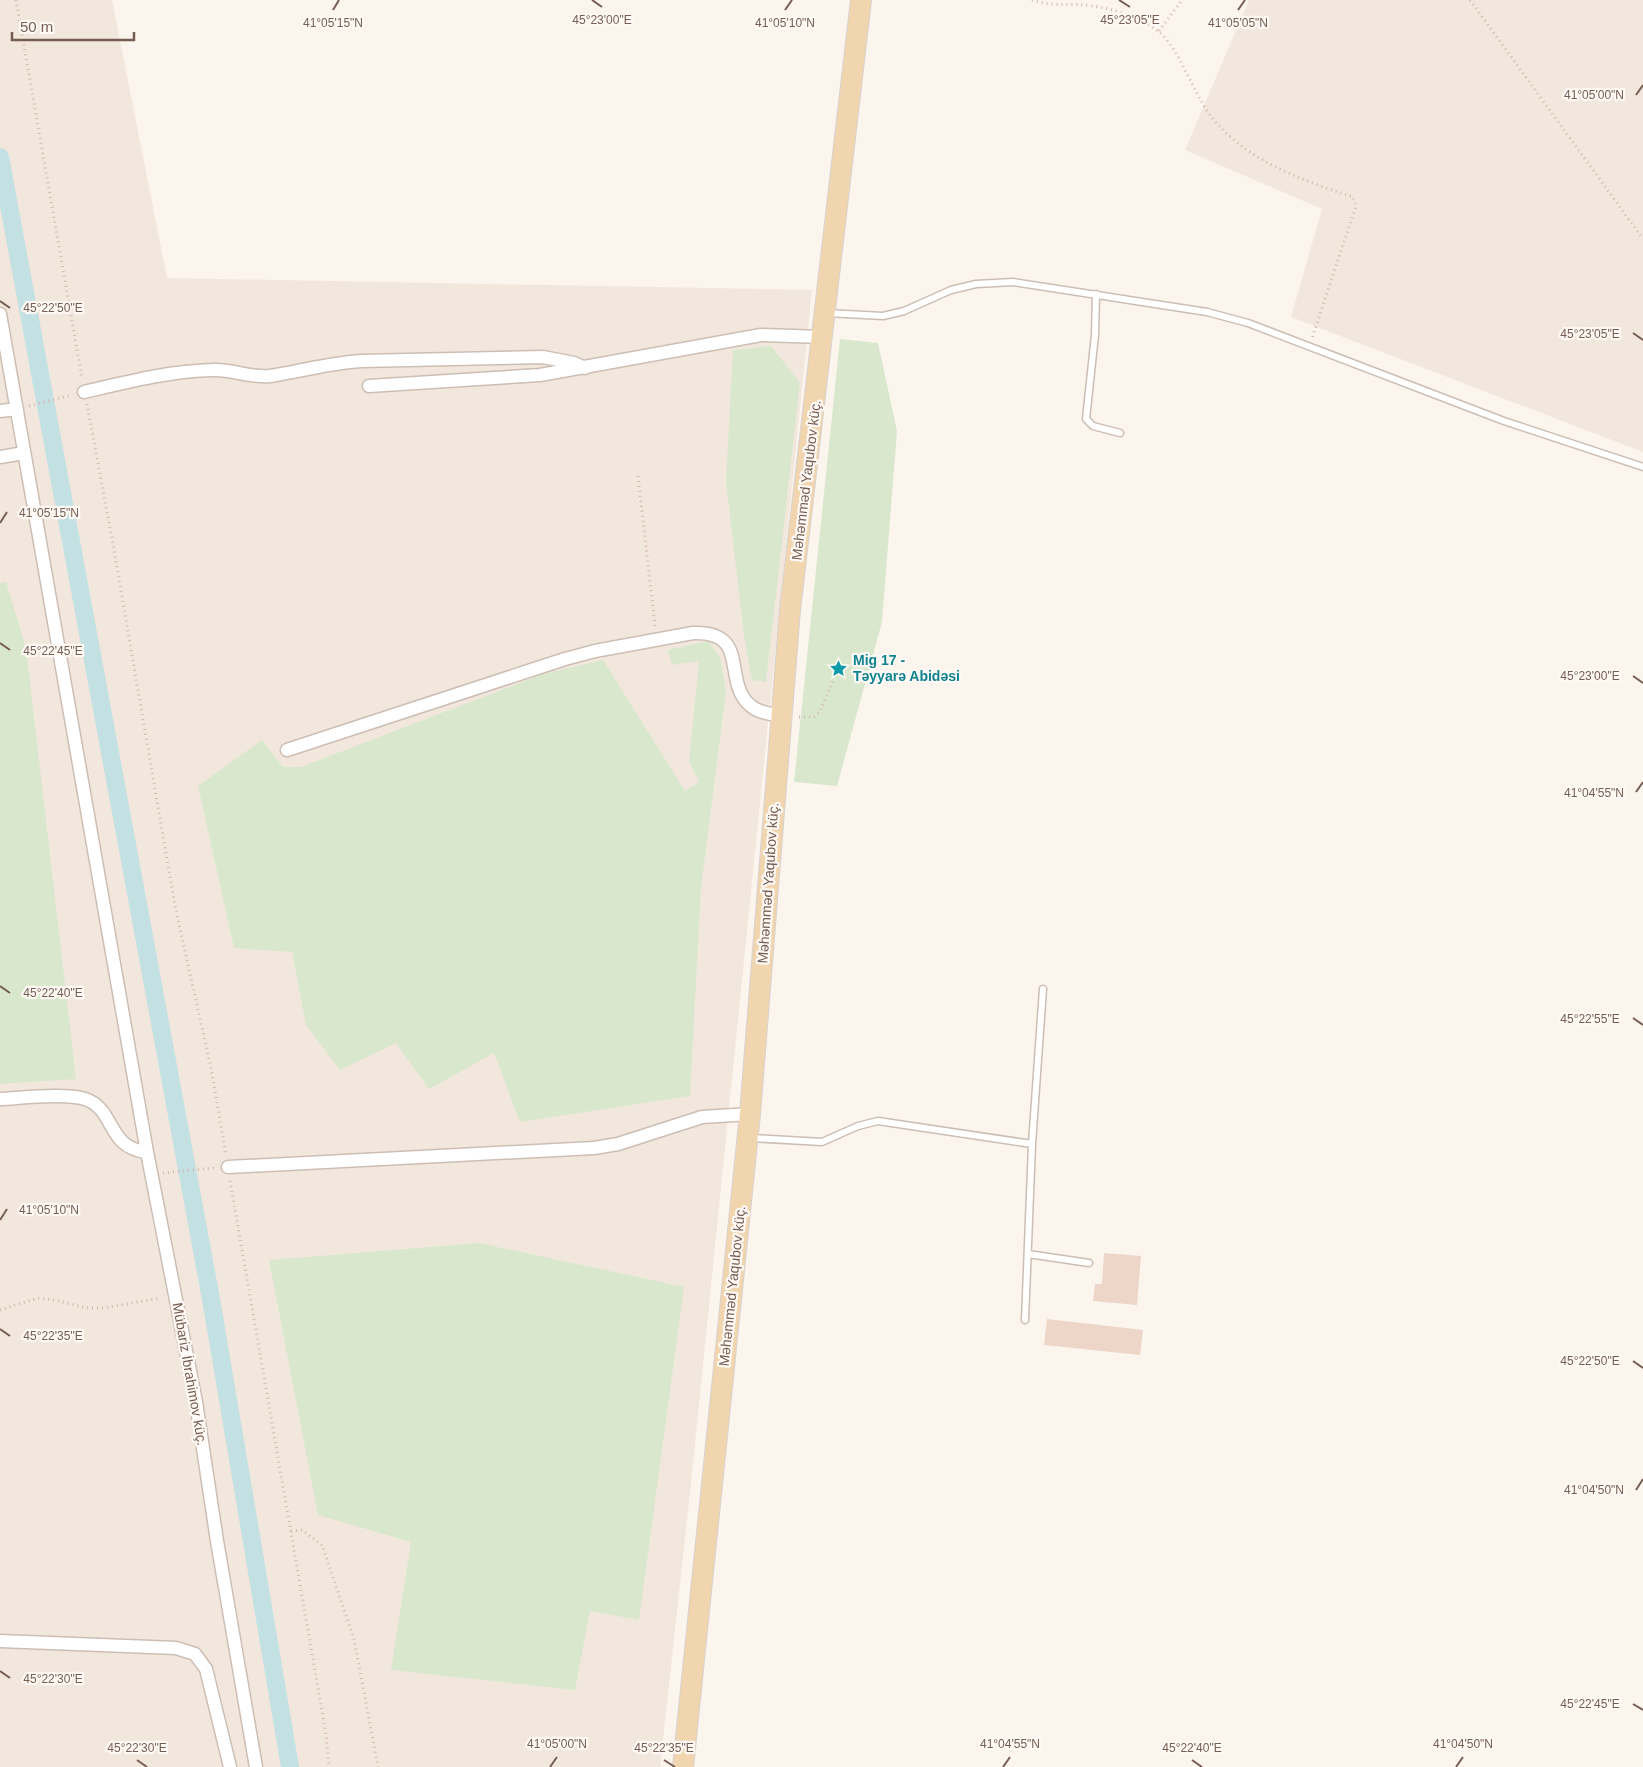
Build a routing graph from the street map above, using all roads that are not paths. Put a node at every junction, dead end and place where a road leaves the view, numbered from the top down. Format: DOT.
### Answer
graph roads {
  1 [pos="861,0"];
  2 [pos="1096,294"];
  3 [pos="826,313"];
  4 [pos="0,314"];
  5 [pos="823,337"];
  6 [pos="584,368"];
  7 [pos="370,386"];
  8 [pos="84,392"];
  9 [pos="17,409"];
  10 [pos="0,411"];
  11 [pos="1120,433"];
  12 [pos="24,453"];
  13 [pos="0,456"];
  14 [pos="1643,467"];
  15 [pos="780,716"];
  16 [pos="287,750"];
  17 [pos="1043,990"];
  18 [pos="0,1099"];
  19 [pos="750,1114"];
  20 [pos="747,1138"];
  21 [pos="1032,1144"];
  22 [pos="146,1152"];
  23 [pos="228,1167"];
  24 [pos="1028,1254"];
  25 [pos="1089,1263"];
  26 [pos="1025,1320"];
  27 [pos="0,1641"];
  28 [pos="230,1767"];
  29 [pos="256,1767"];
  30 [pos="683,1767"];
  1 -- 3 [label="main road, Məhəmməd Yaqubov küç."];
  2 -- 3 [label="lane"];
  2 -- 11 [label="lane"];
  2 -- 14 [label="lane"];
  3 -- 5 [label="main road, Məhəmməd Yaqubov küç."];
  4 -- 9 [label="street, Mübariz İbrahimov küç."];
  5 -- 6 [label="street"];
  5 -- 15 [label="main road, Məhəmməd Yaqubov küç."];
  6 -- 7 [label="street"];
  6 -- 8 [label="street"];
  9 -- 10 [label="street"];
  9 -- 12 [label="street, Mübariz İbrahimov küç."];
  12 -- 13 [label="street"];
  12 -- 22 [label="street, Mübariz İbrahimov küç."];
  15 -- 16 [label="street"];
  15 -- 19 [label="main road, Məhəmməd Yaqubov küç."];
  17 -- 21 [label="lane"];
  18 -- 22 [label="street"];
  19 -- 20 [label="main road, Məhəmməd Yaqubov küç."];
  19 -- 23 [label="street"];
  20 -- 21 [label="lane"];
  20 -- 30 [label="main road, Məhəmməd Yaqubov küç."];
  21 -- 24 [label="lane"];
  22 -- 29 [label="street, Mübariz İbrahimov küç."];
  24 -- 25 [label="lane"];
  24 -- 26 [label="lane"];
  27 -- 28 [label="street"];
}
